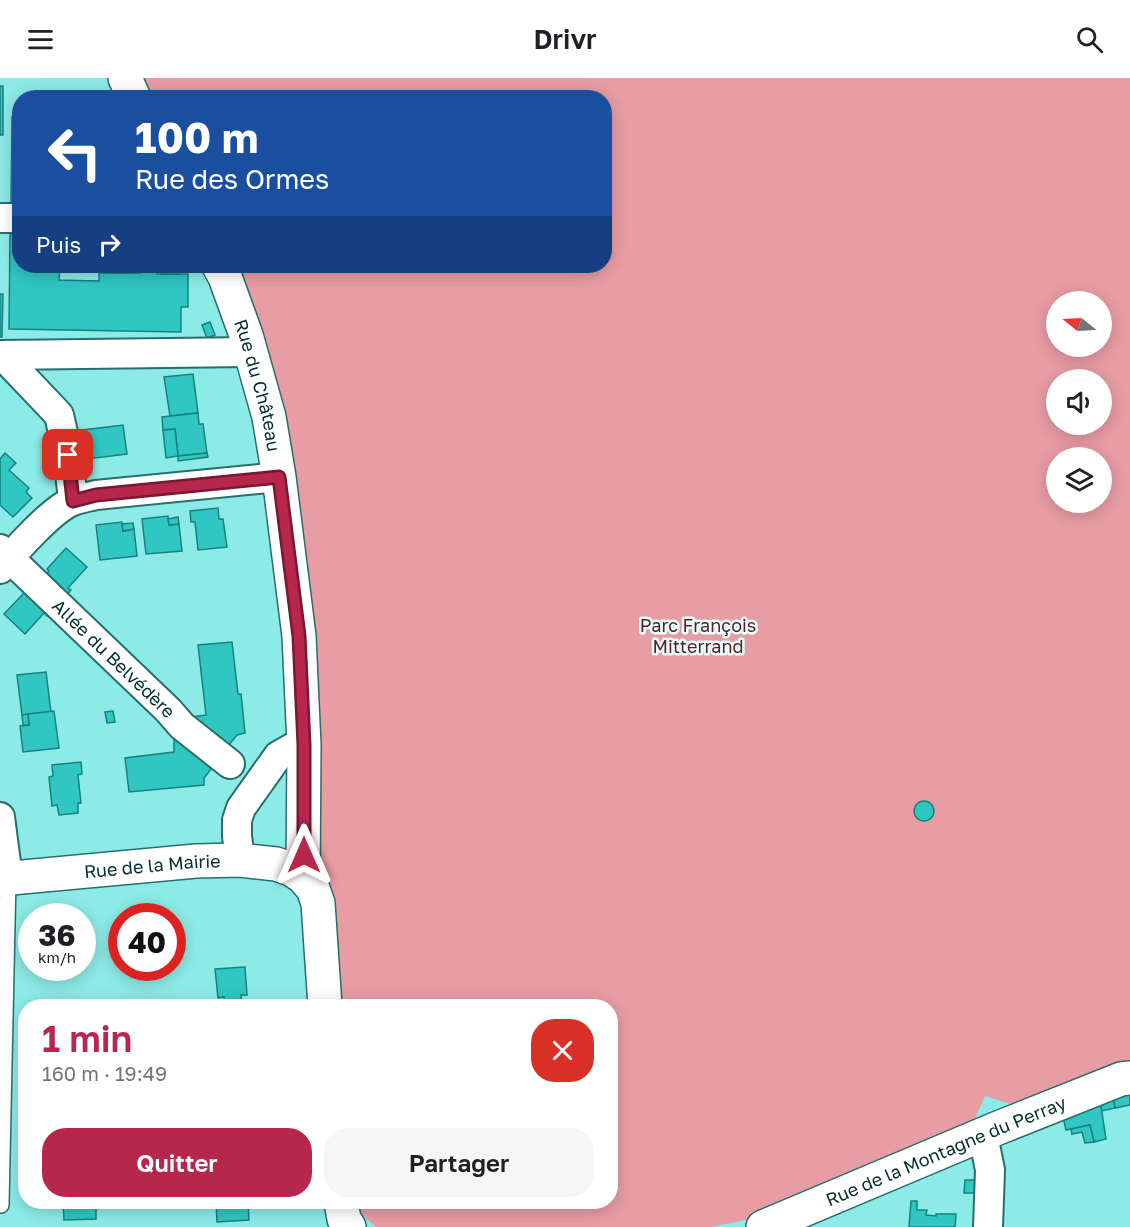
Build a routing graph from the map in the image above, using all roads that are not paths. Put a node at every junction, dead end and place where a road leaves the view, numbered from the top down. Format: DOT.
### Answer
graph roads {
  1 [pos="222,273"];
  2 [pos="251,352"];
  3 [pos="1,355"];
  4 [pos="279,477"];
  5 [pos="73,501"];
  6 [pos="3,559"];
  7 [pos="304,745"];
  8 [pos="230,764"];
  9 [pos="0,817"];
  10 [pos="240,860"];
  11 [pos="303,876"];
  12 [pos="4,879"];
  13 [pos="325,999"];
  14 [pos="1130,1078"];
  15 [pos="979,1136"];
  16 [pos="1,1205"];
  17 [pos="342,1209"];
  18 [pos="349,1227"];
  19 [pos="763,1227"];
  20 [pos="988,1227"];
  1 -- 2 [label="street, Rue du Château"];
  2 -- 3 [label="street"];
  2 -- 4 [label="street, Rue du Château"];
  3 -- 5 [label="street"];
  4 -- 5 [label="street"];
  4 -- 7 [label="street, Rue du Château"];
  5 -- 6 [label="street"];
  6 -- 8 [label="street, Allée du Belvédère"];
  7 -- 10 [label="street"];
  7 -- 11 [label="street, Rue du Château"];
  9 -- 12 [label="street"];
  10 -- 11 [label="street, Rue de la Mairie"];
  10 -- 12 [label="street, Rue de la Mairie"];
  11 -- 13 [label="street"];
  12 -- 16 [label="lane"];
  14 -- 15 [label="street, Rue de la Montagne du Perray"];
  15 -- 19 [label="street, Rue de la Montagne du Perray"];
  15 -- 20 [label="street"];
  17 -- 18 [label="street"];
}
